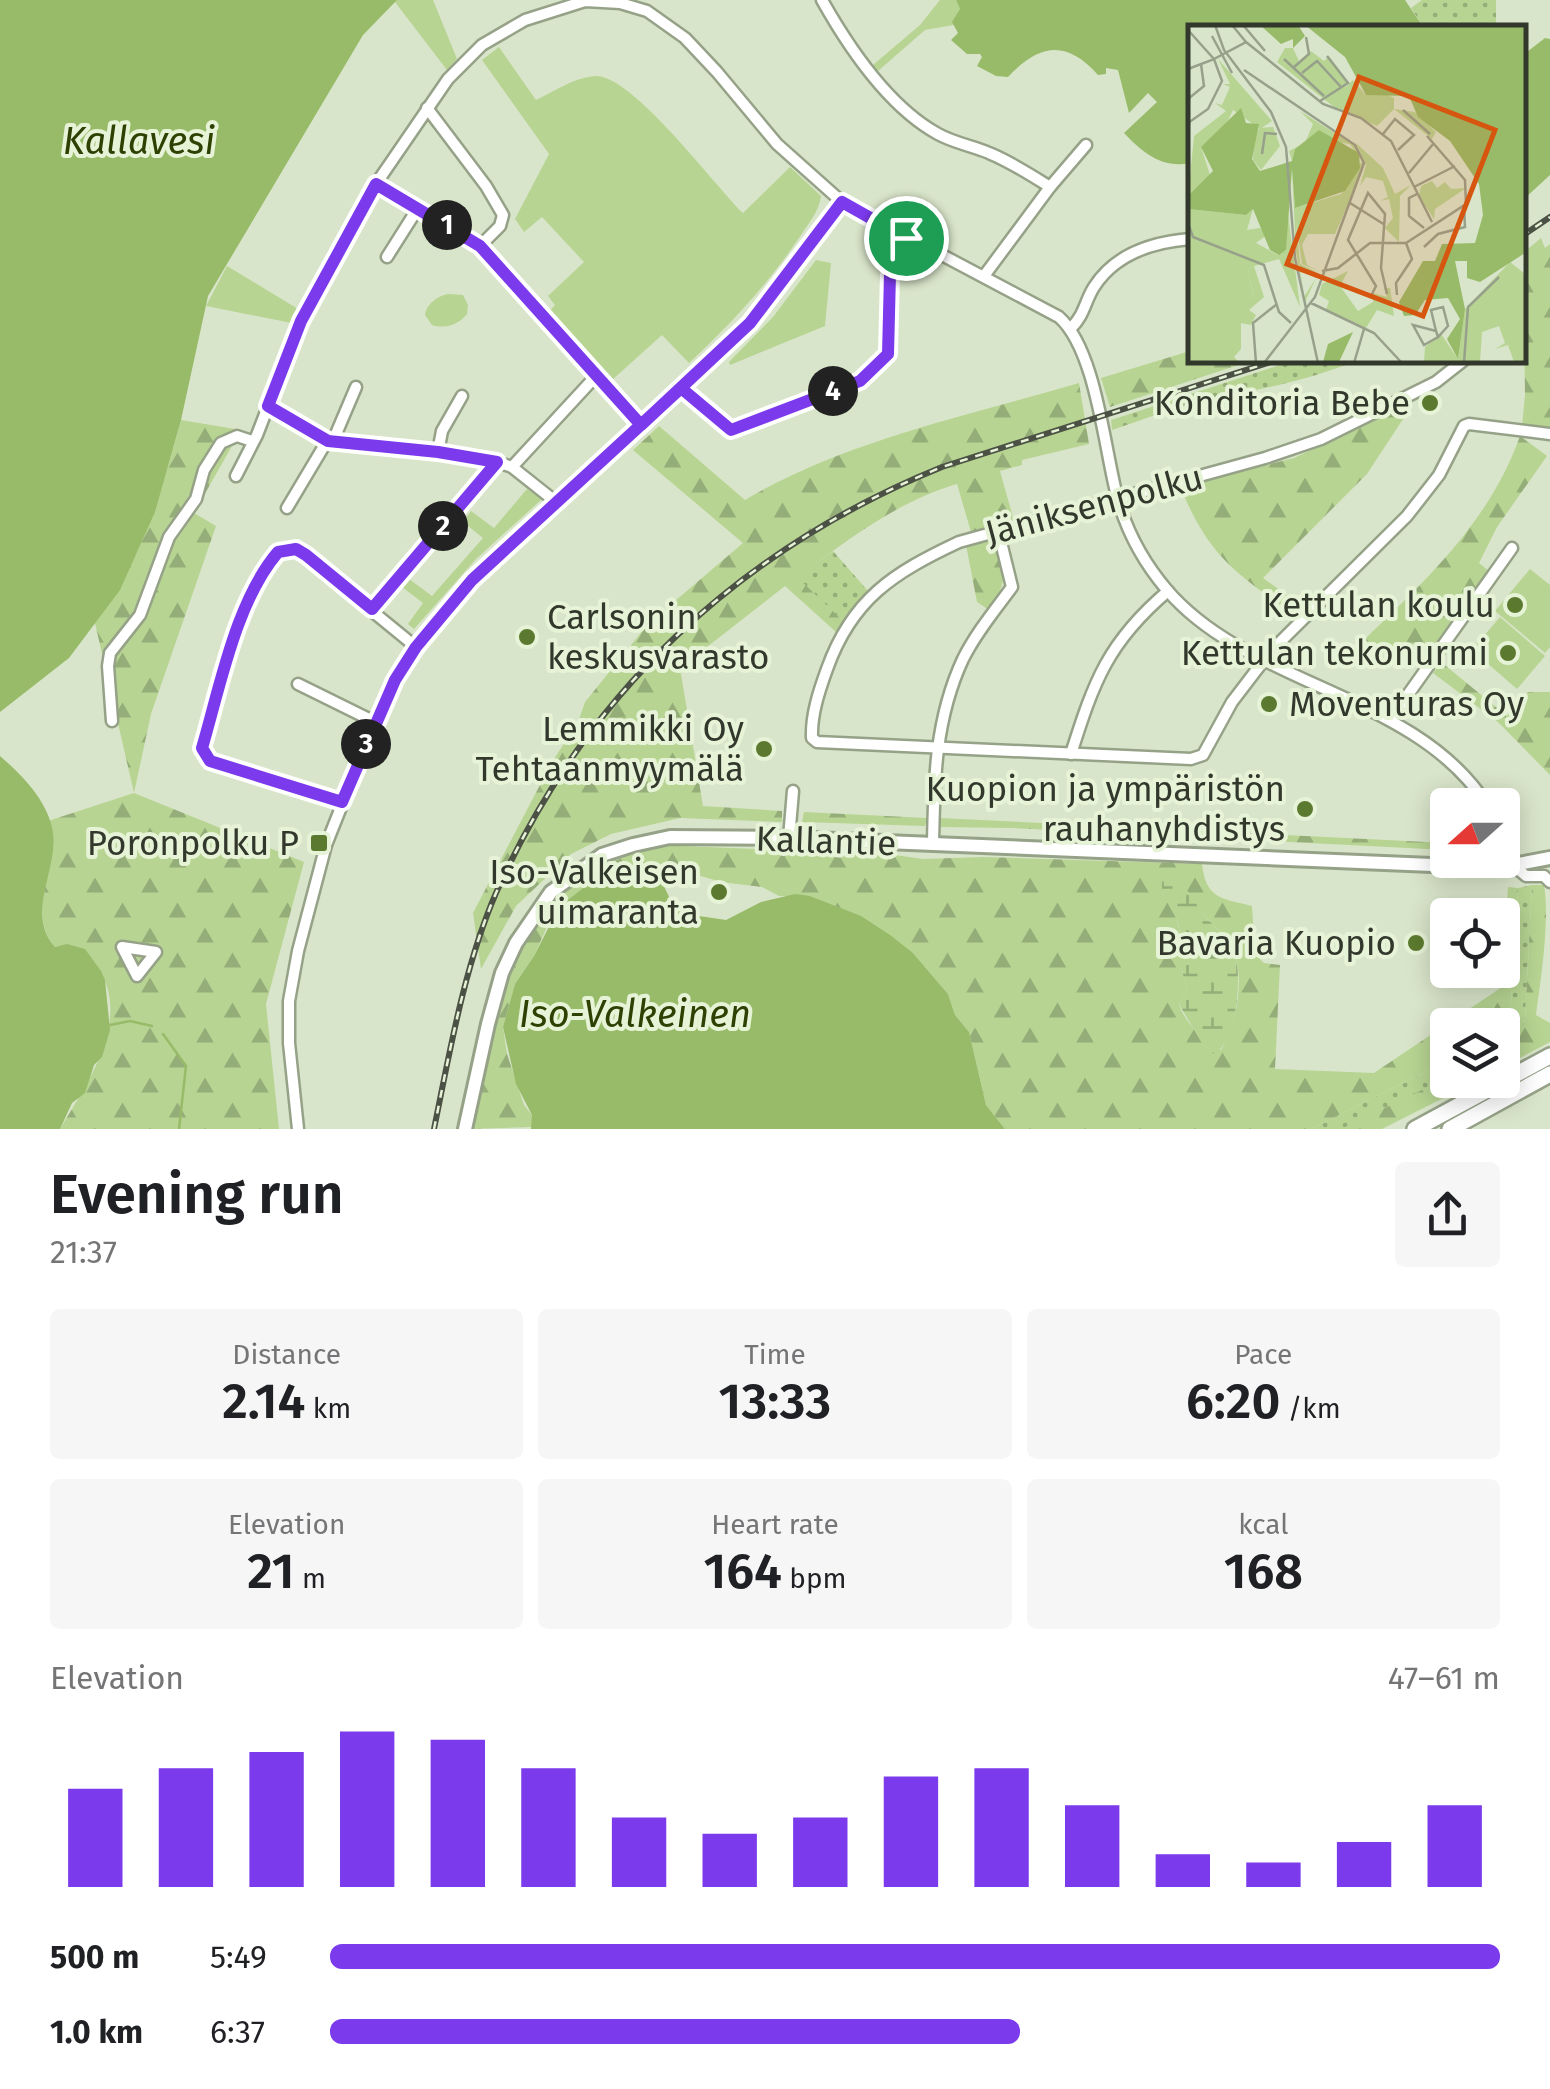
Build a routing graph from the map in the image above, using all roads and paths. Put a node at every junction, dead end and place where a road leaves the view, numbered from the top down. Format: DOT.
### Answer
graph roads {
  1 [pos="656,0"];
  2 [pos="822,0"];
  3 [pos="647,11"];
  4 [pos="427,108"];
  5 [pos="1086,145"];
  6 [pos="376,184"];
  7 [pos="1050,187"];
  8 [pos="842,202"];
  9 [pos="418,208"];
  10 [pos="906,238"];
  11 [pos="1188,239"];
  12 [pos="480,246"];
  13 [pos="387,257"];
  14 [pos="984,276"];
  15 [pos="1072,328"];
  16 [pos="1462,362"];
  17 [pos="596,376"];
  18 [pos="356,388"];
  19 [pos="681,388"];
  20 [pos="462,396"];
  21 [pos="268,406"];
  22 [pos="641,425"];
  23 [pos="1550,434"];
  24 [pos="252,441"];
  25 [pos="330,441"];
  26 [pos="438,452"];
  27 [pos="497,462"];
  28 [pos="512,467"];
  29 [pos="236,476"];
  30 [pos="1117,496"];
  31 [pos="556,502"];
  32 [pos="286,508"];
  33 [pos="998,530"];
  34 [pos="1512,548"];
  35 [pos="1168,591"];
  36 [pos="372,609"];
  37 [pos="416,647"];
  38 [pos="1265,659"];
  39 [pos="298,684"];
  40 [pos="1390,720"];
  41 [pos="112,721"];
  42 [pos="374,722"];
  43 [pos="936,747"];
  44 [pos="1071,754"];
  45 [pos="1471,788"];
  46 [pos="793,791"];
  47 [pos="342,802"];
  48 [pos="788,838"];
  49 [pos="933,844"];
  50 [pos="1550,858"];
  51 [pos="1520,861"];
  52 [pos="1430,864"];
  53 [pos="1520,872"];
  54 [pos="1550,882"];
  55 [pos="1550,1056"];
  56 [pos="1550,1074"];
  57 [pos="298,1129"];
  58 [pos="465,1129"];
  59 [pos="1416,1129"];
  60 [pos="1450,1129"];
  1 -- 3 [label="street"];
  2 -- 7 [label="street"];
  3 -- 4 [label="street"];
  3 -- 8 [label="street"];
  4 -- 6 [label="street"];
  4 -- 12 [label="street"];
  5 -- 7 [label="street"];
  6 -- 9 [label="street"];
  6 -- 21 [label="street"];
  7 -- 14 [label="street"];
  8 -- 10 [label="street"];
  8 -- 19 [label="street"];
  9 -- 12 [label="street"];
  9 -- 13 [label="street"];
  10 -- 14 [label="street"];
  10 -- 19 [label="street"];
  11 -- 15 [label="street"];
  12 -- 17 [label="street"];
  14 -- 15 [label="street"];
  15 -- 30 [label="street"];
  16 -- 30 [label="street, Jäniksenpolku"];
  17 -- 22 [label="street"];
  17 -- 28 [label="street"];
  18 -- 25 [label="street"];
  19 -- 22 [label="street"];
  20 -- 26 [label="street"];
  21 -- 24 [label="street"];
  21 -- 25 [label="street"];
  22 -- 31 [label="street"];
  23 -- 38 [label="street"];
  24 -- 29 [label="street"];
  24 -- 41 [label="street"];
  25 -- 26 [label="street"];
  25 -- 32 [label="street"];
  26 -- 27 [label="street"];
  27 -- 28 [label="street"];
  27 -- 36 [label="street"];
  28 -- 31 [label="street"];
  30 -- 33 [label="street, Jäniksenpolku"];
  30 -- 35 [label="street"];
  31 -- 37 [label="street"];
  33 -- 43 [label="street"];
  33 -- 43 [label="street, Jäniksenpolku"];
  34 -- 40 [label="street"];
  35 -- 38 [label="street"];
  35 -- 44 [label="street"];
  36 -- 37 [label="street"];
  36 -- 47 [label="street"];
  37 -- 42 [label="street"];
  38 -- 40 [label="street"];
  38 -- 44 [label="street"];
  39 -- 42 [label="street"];
  40 -- 45 [label="street"];
  42 -- 47 [label="street"];
  43 -- 44 [label="street"];
  43 -- 49 [label="street"];
  46 -- 48 [label="street"];
  47 -- 57 [label="street"];
  48 -- 49 [label="main road, Kallantie"];
  48 -- 58 [label="main road, Kallantie"];
  49 -- 52 [label="main road, Kallantie"];
  50 -- 51 [label="main road, Kallantie"];
  53 -- 54 [label="street"];
  55 -- 59 [label="highway"];
  56 -- 60 [label="highway"];
}
